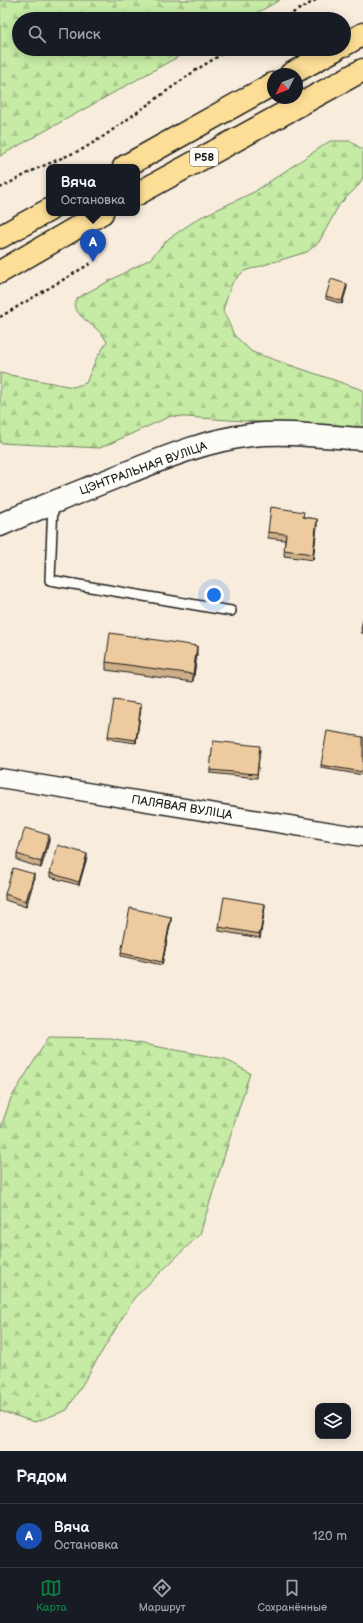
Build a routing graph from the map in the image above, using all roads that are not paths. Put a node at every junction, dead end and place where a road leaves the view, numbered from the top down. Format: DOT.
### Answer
graph roads {
  1 [pos="363,34"];
  2 [pos="351,41"];
  3 [pos="323,56"];
  4 [pos="302,68"];
  5 [pos="363,70"];
  6 [pos="267,87"];
  7 [pos="129,164"];
  8 [pos="140,192"];
  9 [pos="46,212"];
  10 [pos="97,216"];
  11 [pos="0,238"];
  12 [pos="0,272"];
  13 [pos="363,439"];
  14 [pos="53,502"];
  15 [pos="0,525"];
  16 [pos="231,611"];
  17 [pos="0,778"];
  18 [pos="363,837"];
  1 -- 2 [label="main road"];
  3 -- 4 [label="main road"];
  5 -- 8 [label="main road, Р58"];
  6 -- 7 [label="main road, Р58"];
  9 -- 11 [label="main road"];
  10 -- 12 [label="main road"];
  13 -- 14 [label="street, ЦЭНТРАЛЬНАЯ ВУЛІЦА"];
  14 -- 15 [label="street, ЦЭНТРАЛЬНАЯ ВУЛІЦА"];
  14 -- 16 [label="lane"];
  17 -- 18 [label="street, ПАЛЯВАЯ ВУЛІЦА"];
}
